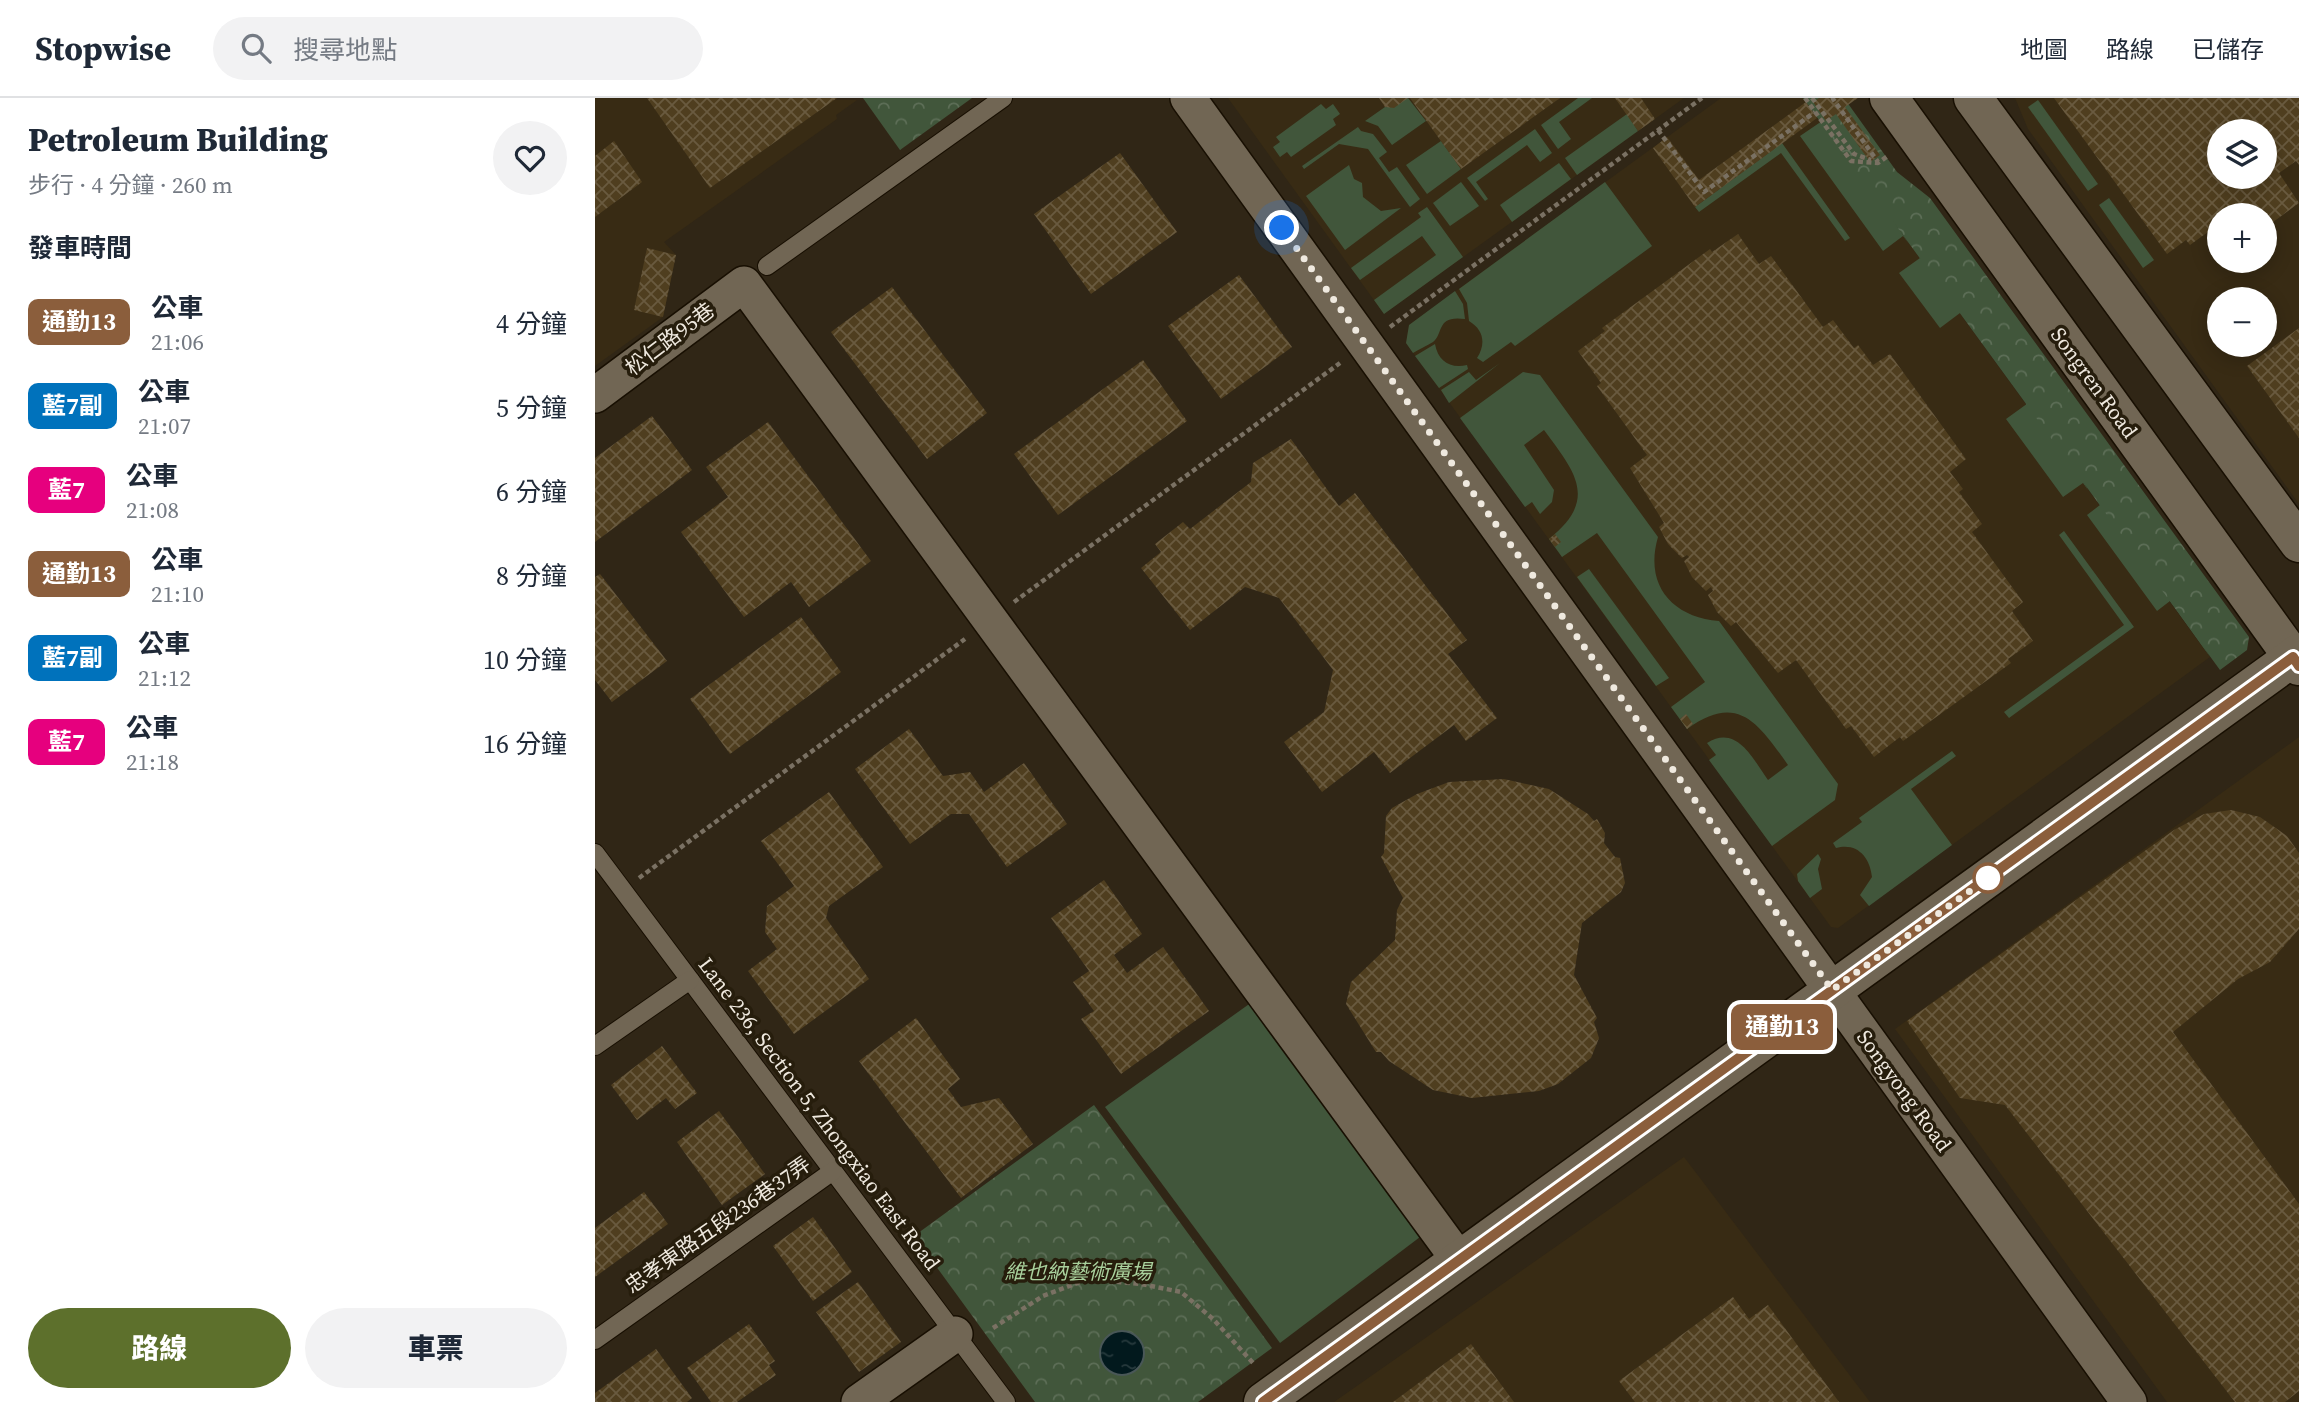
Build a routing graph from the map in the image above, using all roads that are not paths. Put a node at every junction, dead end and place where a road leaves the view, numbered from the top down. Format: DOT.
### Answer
graph roads {
  1 [pos="1003,98"];
  2 [pos="1188,98"];
  3 [pos="1889,98"];
  4 [pos="1973,98"];
  5 [pos="756,275"];
  6 [pos="595,395"];
  7 [pos="2299,543"];
  8 [pos="2297,659"];
  9 [pos="595,853"];
  10 [pos="690,980"];
  11 [pos="1832,990"];
  12 [pos="595,1046"];
  13 [pos="833,1171"];
  14 [pos="1459,1260"];
  15 [pos="955,1334"];
  16 [pos="595,1340"];
  17 [pos="859,1402"];
  18 [pos="1006,1402"];
  19 [pos="1263,1402"];
  20 [pos="2129,1402"];
  1 -- 5 [label="lane"];
  2 -- 11 [label="street, Songyong Road"];
  3 -- 8 [label="street, Songren Road"];
  4 -- 7 [label="street"];
  5 -- 6 [label="street, 松仁路95巷"];
  5 -- 14 [label="street"];
  8 -- 11 [label="street"];
  9 -- 10 [label="lane, Lane 236, Section 5, Zhongxiao East Road"];
  10 -- 12 [label="lane"];
  10 -- 13 [label="lane, Lane 236, Section 5, Zhongxiao East Road"];
  11 -- 14 [label="street"];
  11 -- 20 [label="street, Songyong Road"];
  13 -- 15 [label="lane, Lane 236, Section 5, Zhongxiao East Road"];
  13 -- 16 [label="lane, 忠孝東路五段236巷37弄"];
  14 -- 19 [label="street"];
  15 -- 17 [label="street"];
  15 -- 18 [label="lane, Lane 236, Section 5, Zhongxiao East Road"];
}
